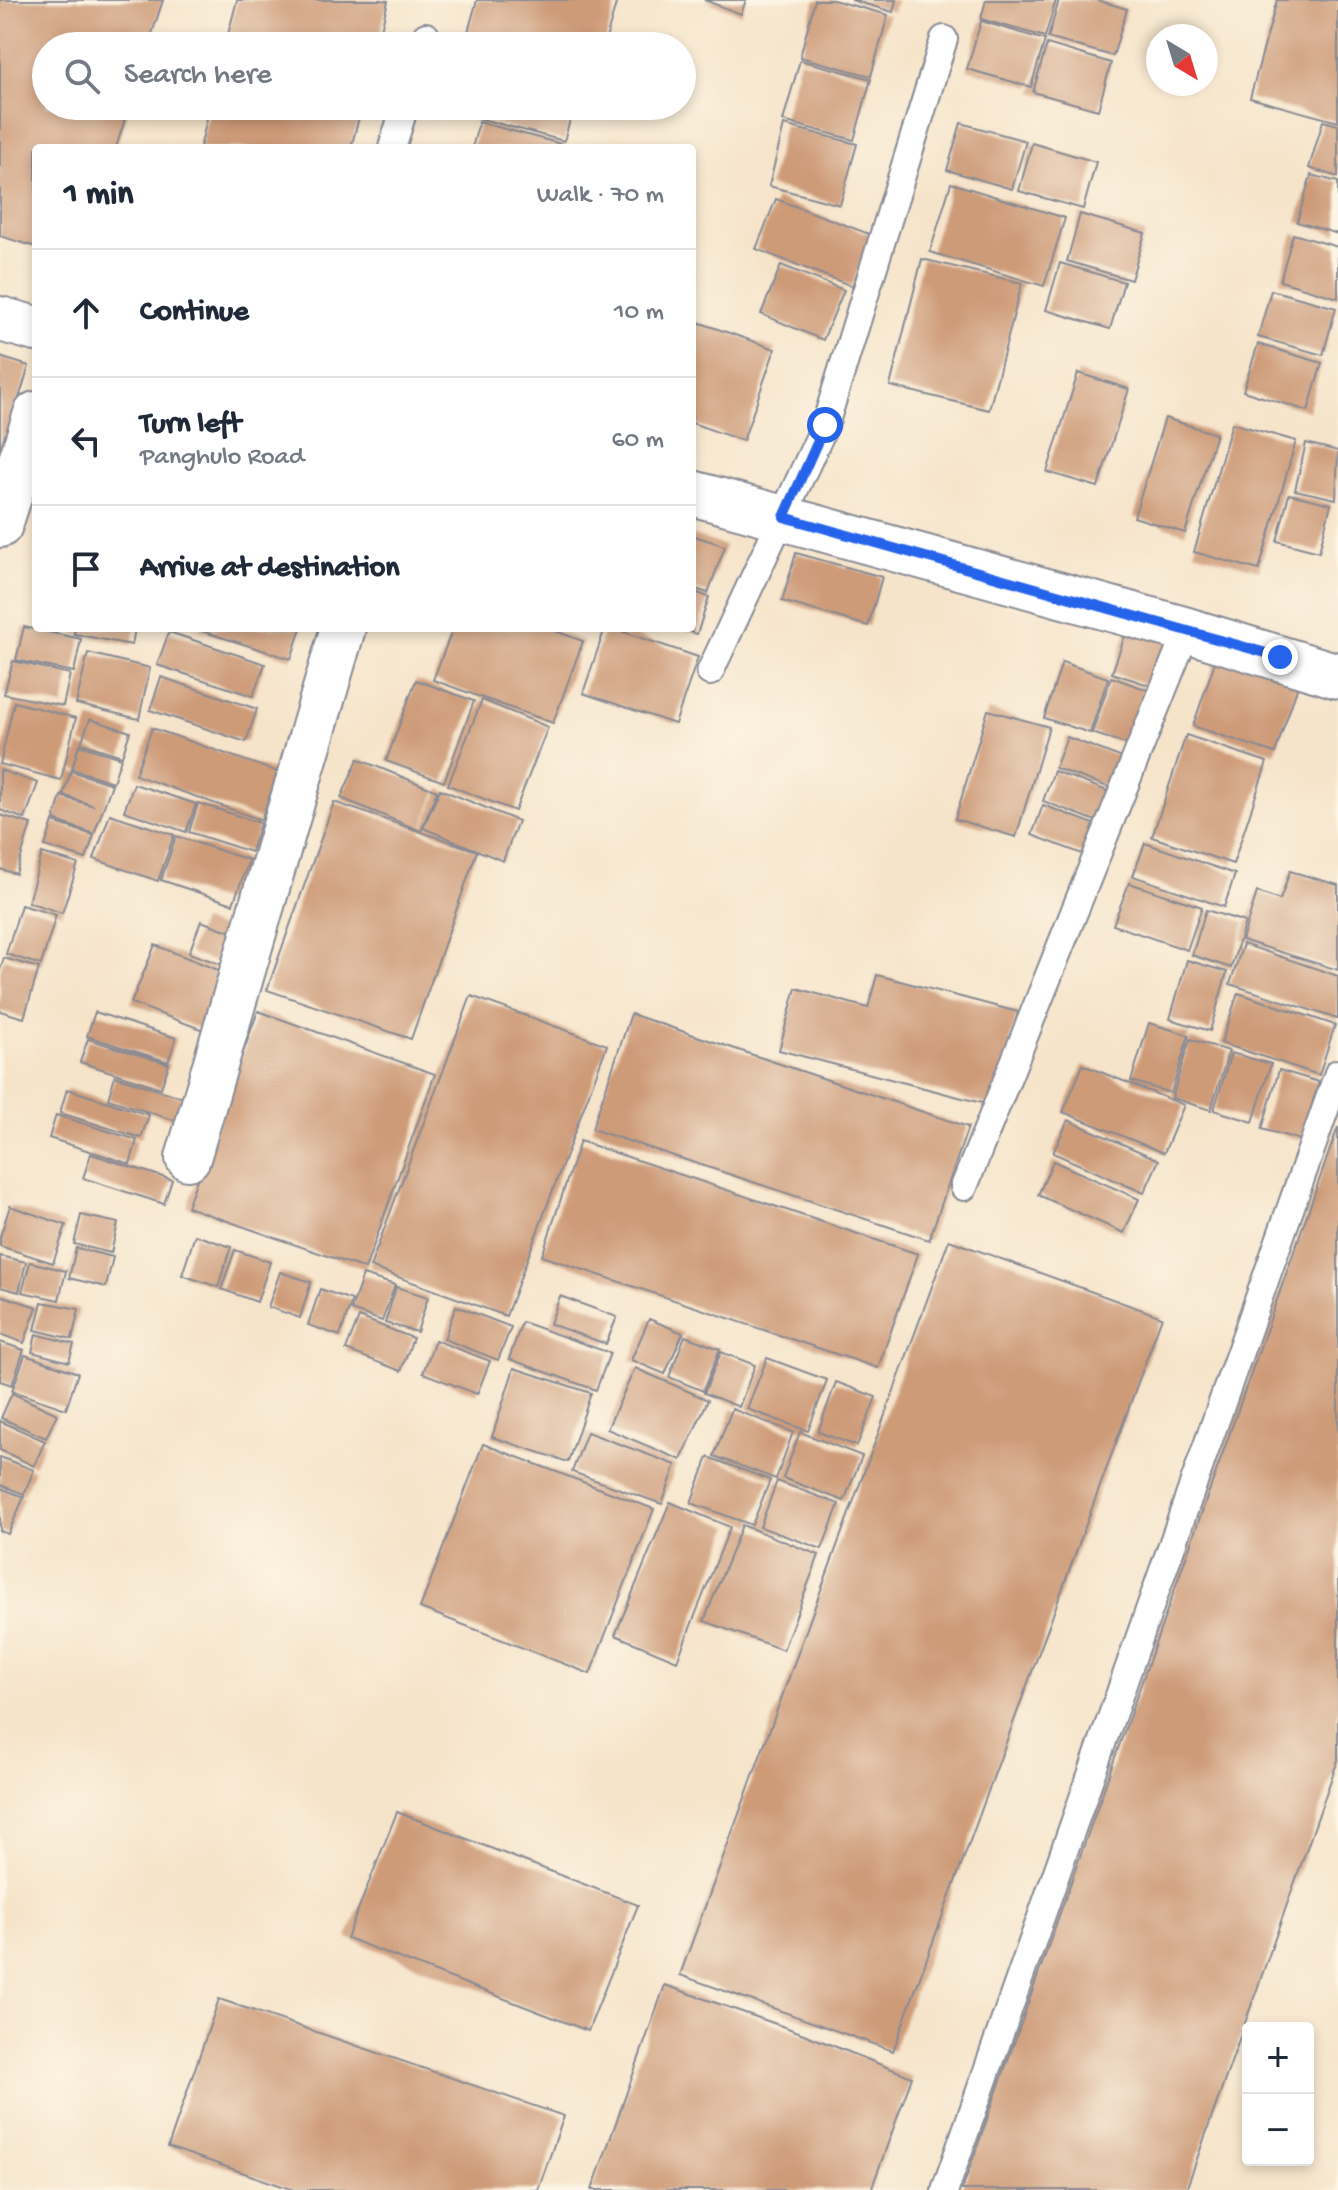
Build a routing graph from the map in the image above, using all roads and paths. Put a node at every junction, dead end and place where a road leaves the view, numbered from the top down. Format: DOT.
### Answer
graph roads {
  1 [pos="944,39"];
  2 [pos="401,120"];
  3 [pos="393,144"];
  4 [pos="0,319"];
  5 [pos="32,328"];
  6 [pos="32,426"];
  7 [pos="696,494"];
  8 [pos="784,517"];
  9 [pos="0,525"];
  10 [pos="1187,630"];
  11 [pos="342,632"];
  12 [pos="710,672"];
  13 [pos="1338,676"];
  14 [pos="1338,1073"];
  15 [pos="188,1158"];
  16 [pos="964,1187"];
  17 [pos="945,2190"];
  1 -- 8 [label="lane"];
  2 -- 3 [label="lane"];
  4 -- 5 [label="main road"];
  6 -- 9 [label="main road"];
  7 -- 8 [label="main road"];
  8 -- 10 [label="main road"];
  8 -- 12 [label="lane"];
  10 -- 13 [label="main road"];
  10 -- 16 [label="lane"];
  11 -- 15 [label="main road"];
  14 -- 17 [label="lane"];
}
